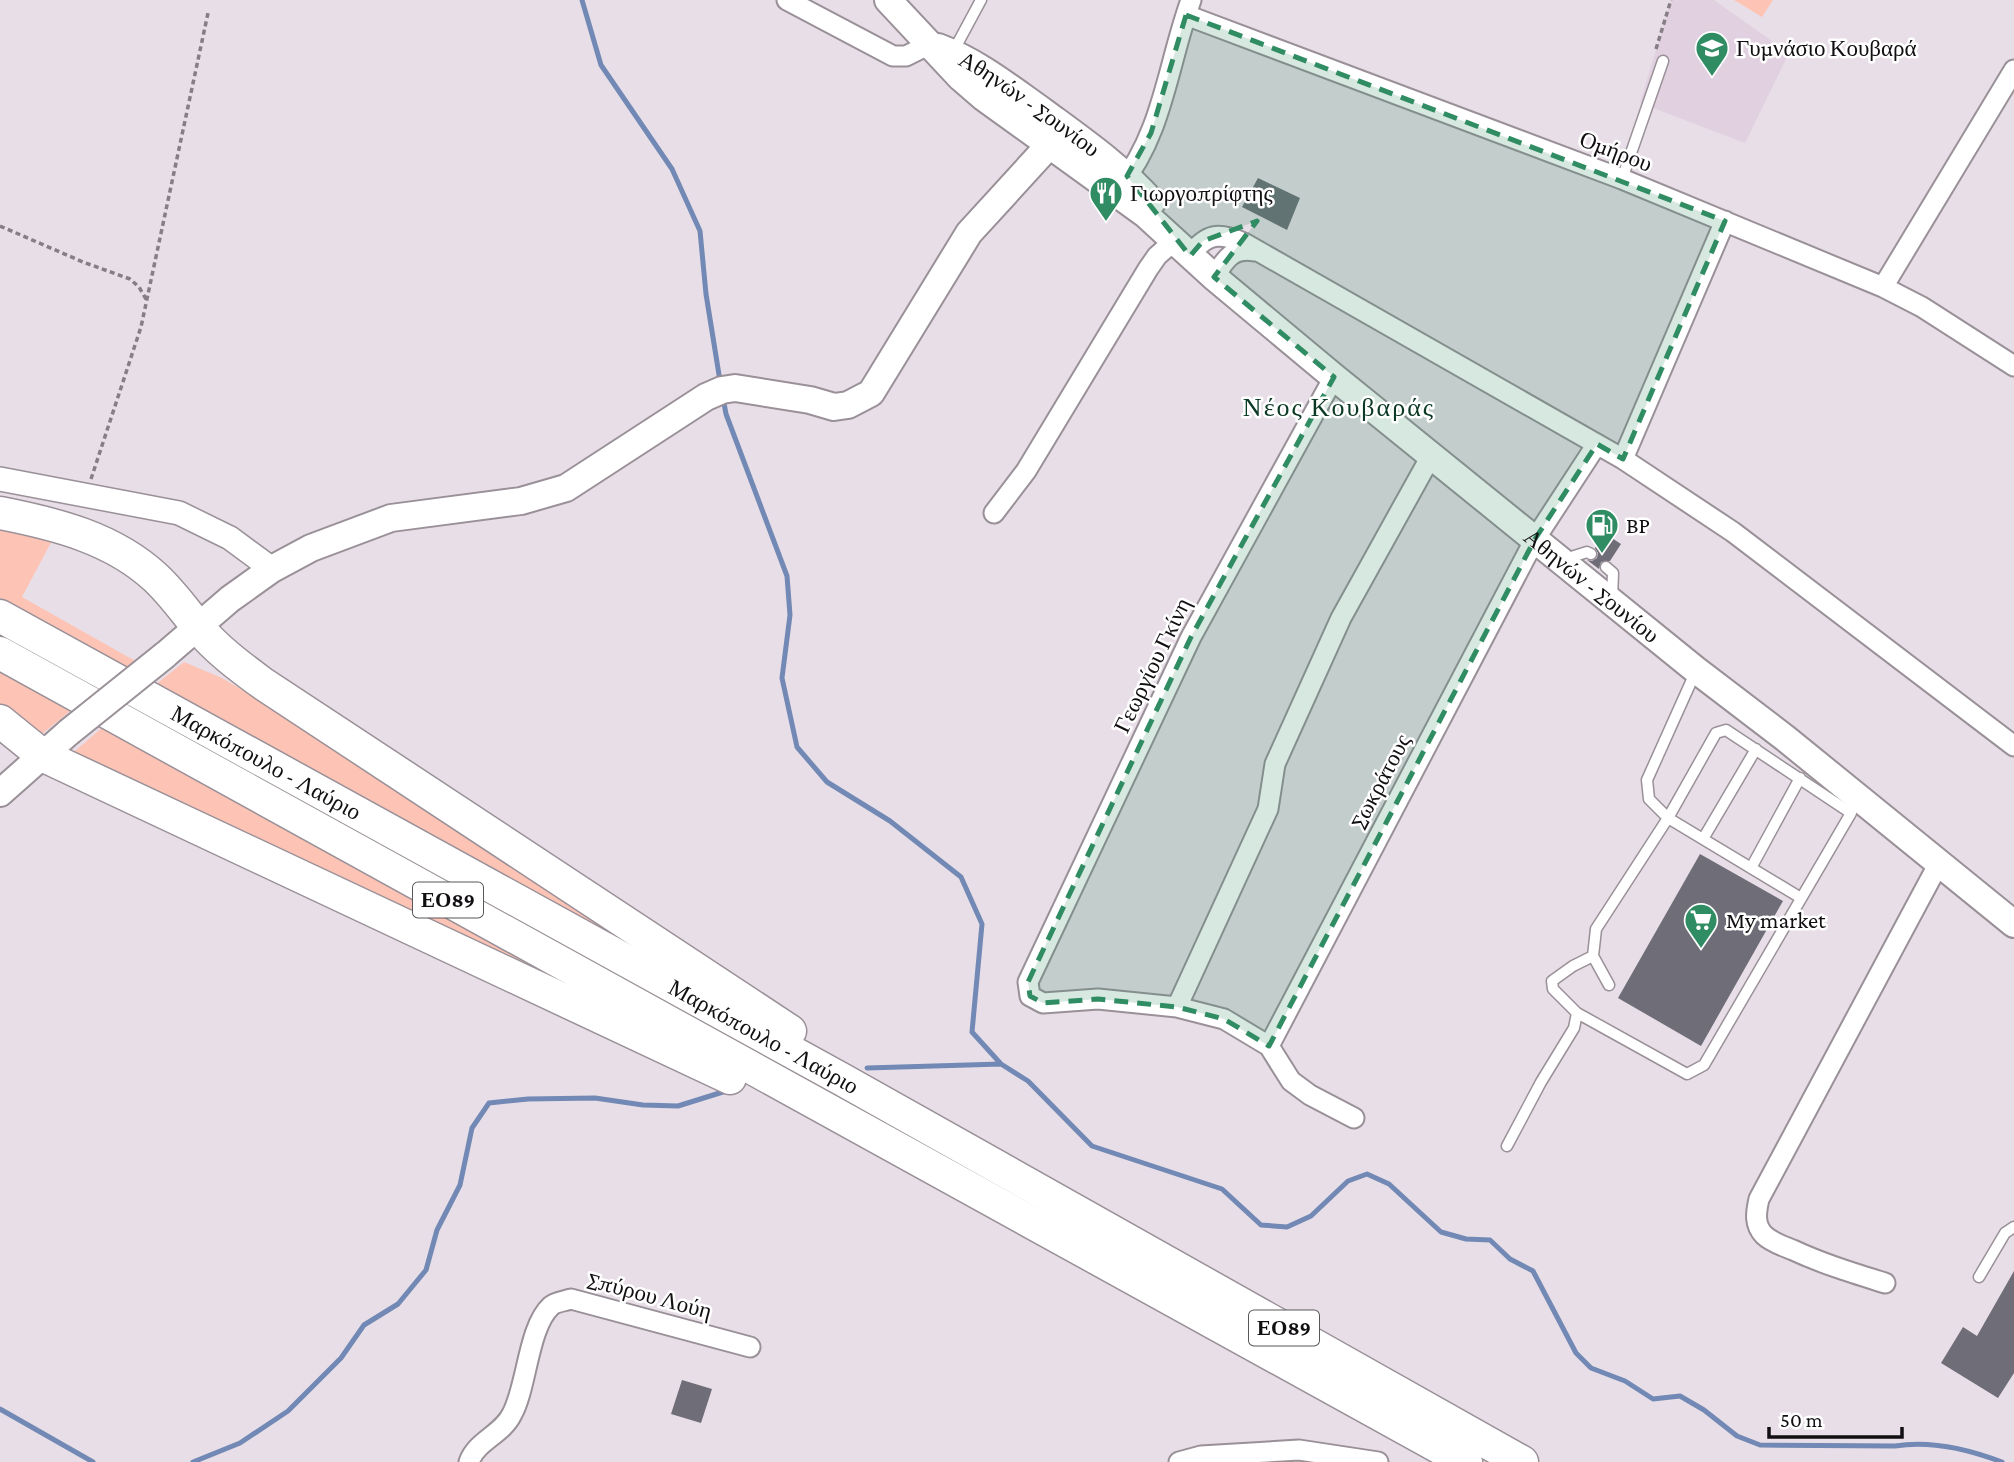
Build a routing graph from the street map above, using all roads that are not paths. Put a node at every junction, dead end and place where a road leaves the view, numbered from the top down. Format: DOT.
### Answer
graph roads {
  1 [pos="788,0"];
  2 [pos="981,0"];
  3 [pos="890,1"];
  4 [pos="1188,7"];
  5 [pos="941,48"];
  6 [pos="1663,61"];
  7 [pos="2014,70"];
  8 [pos="1058,136"];
  9 [pos="1622,179"];
  10 [pos="1122,183"];
  11 [pos="1725,221"];
  12 [pos="1183,248"];
  13 [pos="1255,251"];
  14 [pos="1214,277"];
  15 [pos="1883,287"];
  16 [pos="2014,366"];
  17 [pos="1334,377"];
  18 [pos="1597,444"];
  19 [pos="1431,456"];
  20 [pos="1623,459"];
  21 [pos="0,479"];
  22 [pos="0,513"];
  23 [pos="994,513"];
  24 [pos="1535,538"];
  25 [pos="1591,554"];
  26 [pos="1561,561"];
  27 [pos="1606,566"];
  28 [pos="272,569"];
  29 [pos="1612,602"];
  30 [pos="0,617"];
  31 [pos="197,627"];
  32 [pos="0,653"];
  33 [pos="1696,670"];
  34 [pos="0,721"];
  35 [pos="1785,738"];
  36 [pos="2014,746"];
  37 [pos="1756,749"];
  38 [pos="42,755"];
  39 [pos="1777,763"];
  40 [pos="1800,778"];
  41 [pos="1822,781"];
  42 [pos="0,793"];
  43 [pos="1668,818"];
  44 [pos="1703,839"];
  45 [pos="1939,863"];
  46 [pos="1751,868"];
  47 [pos="1801,898"];
  48 [pos="2014,924"];
  49 [pos="1593,956"];
  50 [pos="1609,985"];
  51 [pos="1177,1006"];
  52 [pos="1577,1013"];
  53 [pos="1269,1046"];
  54 [pos="842,1080"];
  55 [pos="1354,1118"];
  56 [pos="1507,1146"];
  57 [pos="897,1148"];
  58 [pos="2014,1227"];
  59 [pos="1979,1277"];
  60 [pos="1885,1283"];
  61 [pos="750,1347"];
  62 [pos="469,1462"];
  63 [pos="1179,1462"];
  64 [pos="1378,1462"];
  65 [pos="1466,1462"];
  66 [pos="1522,1462"];
  1 -- 5 [label="street"];
  2 -- 5 [label="lane"];
  3 -- 5 [label="main road, Αθηνών - Σουνίου"];
  4 -- 9 [label="street, Ομήρου"];
  4 -- 10 [label="street"];
  5 -- 8 [label="main road, Αθηνών - Σουνίου"];
  6 -- 9 [label="lane"];
  7 -- 15 [label="street"];
  8 -- 10 [label="main road, Αθηνών - Σουνίου"];
  8 -- 28 [label="main road"];
  9 -- 11 [label="street, Ομήρου"];
  10 -- 12 [label="main road, Αθηνών - Σουνίου"];
  11 -- 15 [label="street, Ομήρου"];
  11 -- 20 [label="street"];
  12 -- 13 [label="street"];
  12 -- 14 [label="main road, Αθηνών - Σουνίου"];
  12 -- 23 [label="street"];
  13 -- 14 [label="street"];
  13 -- 18 [label="street"];
  14 -- 17 [label="main road, Αθηνών - Σουνίου"];
  15 -- 16 [label="street, Ομήρου"];
  17 -- 19 [label="main road, Αθηνών - Σουνίου"];
  17 -- 51 [label="street, Γεωργίου Γκίνη"];
  18 -- 20 [label="street"];
  18 -- 24 [label="street, Σωκράτους"];
  19 -- 24 [label="main road, Αθηνών - Σουνίου"];
  19 -- 51 [label="street"];
  20 -- 36 [label="street"];
  21 -- 28 [label="street"];
  22 -- 31 [label="highway"];
  24 -- 26 [label="main road, Αθηνών - Σουνίου"];
  24 -- 53 [label="street, Σωκράτους"];
  25 -- 26 [label="lane"];
  26 -- 29 [label="main road, Αθηνών - Σουνίου"];
  27 -- 29 [label="lane"];
  28 -- 31 [label="main road"];
  29 -- 33 [label="main road, Αθηνών - Σουνίου"];
  30 -- 54 [label="highway, Μαρκόπουλο - Λαύριο / ΕΟ89"];
  31 -- 38 [label="main road, bridge"];
  31 -- 54 [label="highway"];
  32 -- 57 [label="highway, Μαρκόπουλο - Λαύριο / ΕΟ89"];
  33 -- 35 [label="main road, Αθηνών - Σουνίου"];
  33 -- 43 [label="lane"];
  34 -- 38 [label="highway"];
  35 -- 39 [label="lane"];
  35 -- 41 [label="main road, Αθηνών - Σουνίου"];
  37 -- 39 [label="lane"];
  37 -- 43 [label="lane"];
  37 -- 44 [label="lane"];
  38 -- 42 [label="main road"];
  38 -- 57 [label="highway"];
  39 -- 40 [label="lane"];
  40 -- 41 [label="lane"];
  40 -- 46 [label="lane"];
  41 -- 45 [label="main road, Αθηνών - Σουνίου"];
  41 -- 47 [label="lane"];
  43 -- 44 [label="lane"];
  43 -- 49 [label="lane"];
  44 -- 46 [label="lane"];
  45 -- 48 [label="main road, Αθηνών - Σουνίου"];
  45 -- 60 [label="street"];
  46 -- 47 [label="lane"];
  47 -- 52 [label="lane"];
  49 -- 50 [label="lane"];
  49 -- 52 [label="lane"];
  51 -- 53 [label="street"];
  52 -- 56 [label="lane"];
  53 -- 55 [label="street"];
  54 -- 66 [label="highway, Μαρκόπουλο - Λαύριο / ΕΟ89"];
  57 -- 65 [label="highway, Μαρκόπουλο - Λαύριο / ΕΟ89"];
  58 -- 59 [label="lane"];
  61 -- 62 [label="street, Σπύρου Λούη"];
  63 -- 64 [label="street"];
}
